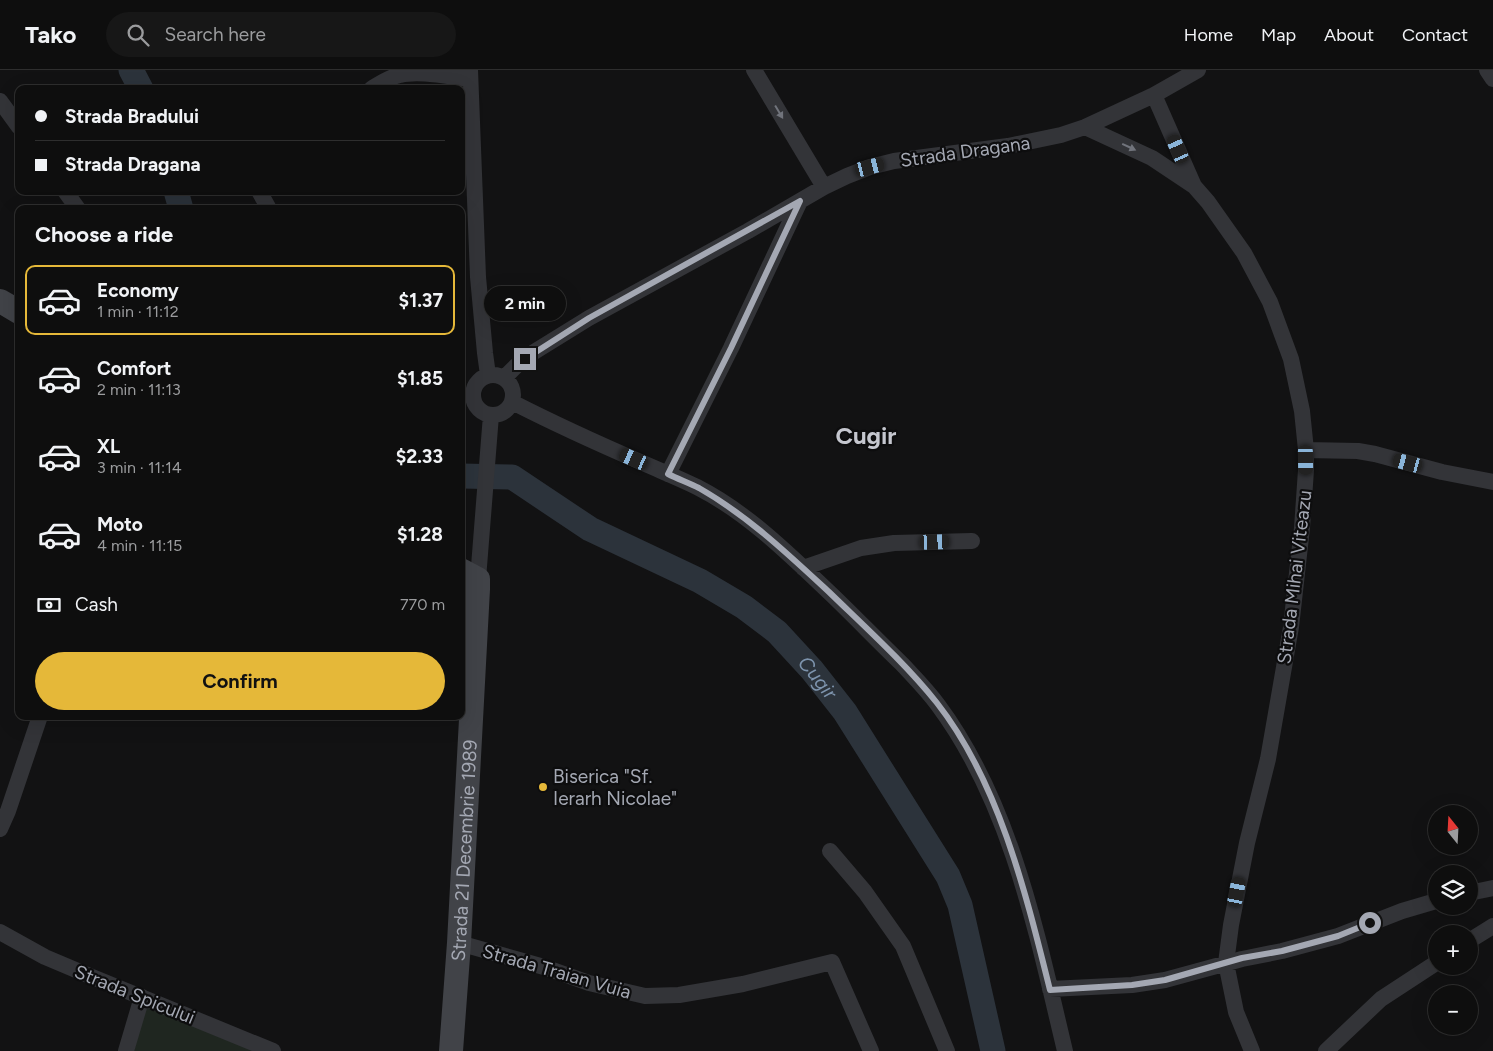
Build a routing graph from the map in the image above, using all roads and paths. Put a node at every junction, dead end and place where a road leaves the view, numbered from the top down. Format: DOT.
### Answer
graph roads {
  1 [pos="754,70"];
  2 [pos="1198,70"];
  3 [pos="1487,70"];
  4 [pos="470,75"];
  5 [pos="1176,76"];
  6 [pos="1493,79"];
  7 [pos="378,85"];
  8 [pos="1154,95"];
  9 [pos="0,101"];
  10 [pos="15,122"];
  11 [pos="1085,127"];
  12 [pos="1194,186"];
  13 [pos="824,187"];
  14 [pos="800,201"];
  15 [pos="0,301"];
  16 [pos="15,310"];
  17 [pos="488,375"];
  18 [pos="504,378"];
  19 [pos="512,402"];
  20 [pos="468,405"];
  21 [pos="491,423"];
  22 [pos="1306,450"];
  23 [pos="668,474"];
  24 [pos="1493,482"];
  25 [pos="972,541"];
  26 [pos="803,568"];
  27 [pos="469,574"];
  28 [pos="39,720"];
  29 [pos="0,829"];
  30 [pos="830,851"];
  31 [pos="1493,888"];
  32 [pos="1478,891"];
  33 [pos="1428,903"];
  34 [pos="1493,926"];
  35 [pos="0,932"];
  36 [pos="1478,935"];
  37 [pos="459,943"];
  38 [pos="1226,963"];
  39 [pos="1428,968"];
  40 [pos="1050,990"];
  41 [pos="142,997"];
  42 [pos="126,1051"];
  43 [pos="273,1051"];
  44 [pos="450,1051"];
  45 [pos="870,1051"];
  46 [pos="947,1051"];
  47 [pos="1065,1051"];
  48 [pos="1252,1051"];
  49 [pos="1326,1051"];
  1 -- 13 [label="street, one-way"];
  2 -- 5 [label="street, Strada Dragana"];
  3 -- 6 [label="street"];
  4 -- 7 [label="street"];
  4 -- 17 [label="street"];
  5 -- 8 [label="street, Strada Dragana"];
  8 -- 11 [label="street, Strada Dragana"];
  8 -- 12 [label="street"];
  9 -- 10 [label="street"];
  11 -- 12 [label="street, Strada Mihai Viteazu, one-way"];
  11 -- 13 [label="street, Strada Dragana"];
  12 -- 22 [label="street, Strada Mihai Viteazu"];
  13 -- 14 [label="street, Strada Dragana"];
  14 -- 18 [label="street, Strada Dragana"];
  14 -- 23 [label="street"];
  15 -- 16 [label="main road"];
  17 -- 18 [label="street"];
  17 -- 20 [label="street"];
  18 -- 19 [label="street"];
  19 -- 21 [label="street"];
  19 -- 23 [label="street"];
  20 -- 21 [label="street"];
  21 -- 27 [label="street"];
  22 -- 24 [label="street"];
  22 -- 38 [label="street, Strada Mihai Viteazu"];
  23 -- 26 [label="street"];
  25 -- 26 [label="street"];
  26 -- 40 [label="street"];
  27 -- 37 [label="main road, Strada 21 Decembrie 1989"];
  28 -- 29 [label="street"];
  30 -- 46 [label="street"];
  31 -- 32 [label="street"];
  33 -- 38 [label="street"];
  34 -- 36 [label="street"];
  35 -- 41 [label="street, Strada Spicului"];
  37 -- 44 [label="main road, Strada 21 Decembrie 1989"];
  37 -- 45 [label="street, Strada Traian Vuia"];
  38 -- 40 [label="street"];
  38 -- 48 [label="street, Strada Mihai Viteazu"];
  39 -- 49 [label="street"];
  40 -- 47 [label="street"];
  41 -- 42 [label="street"];
  41 -- 43 [label="street, Strada Spicului"];
}
